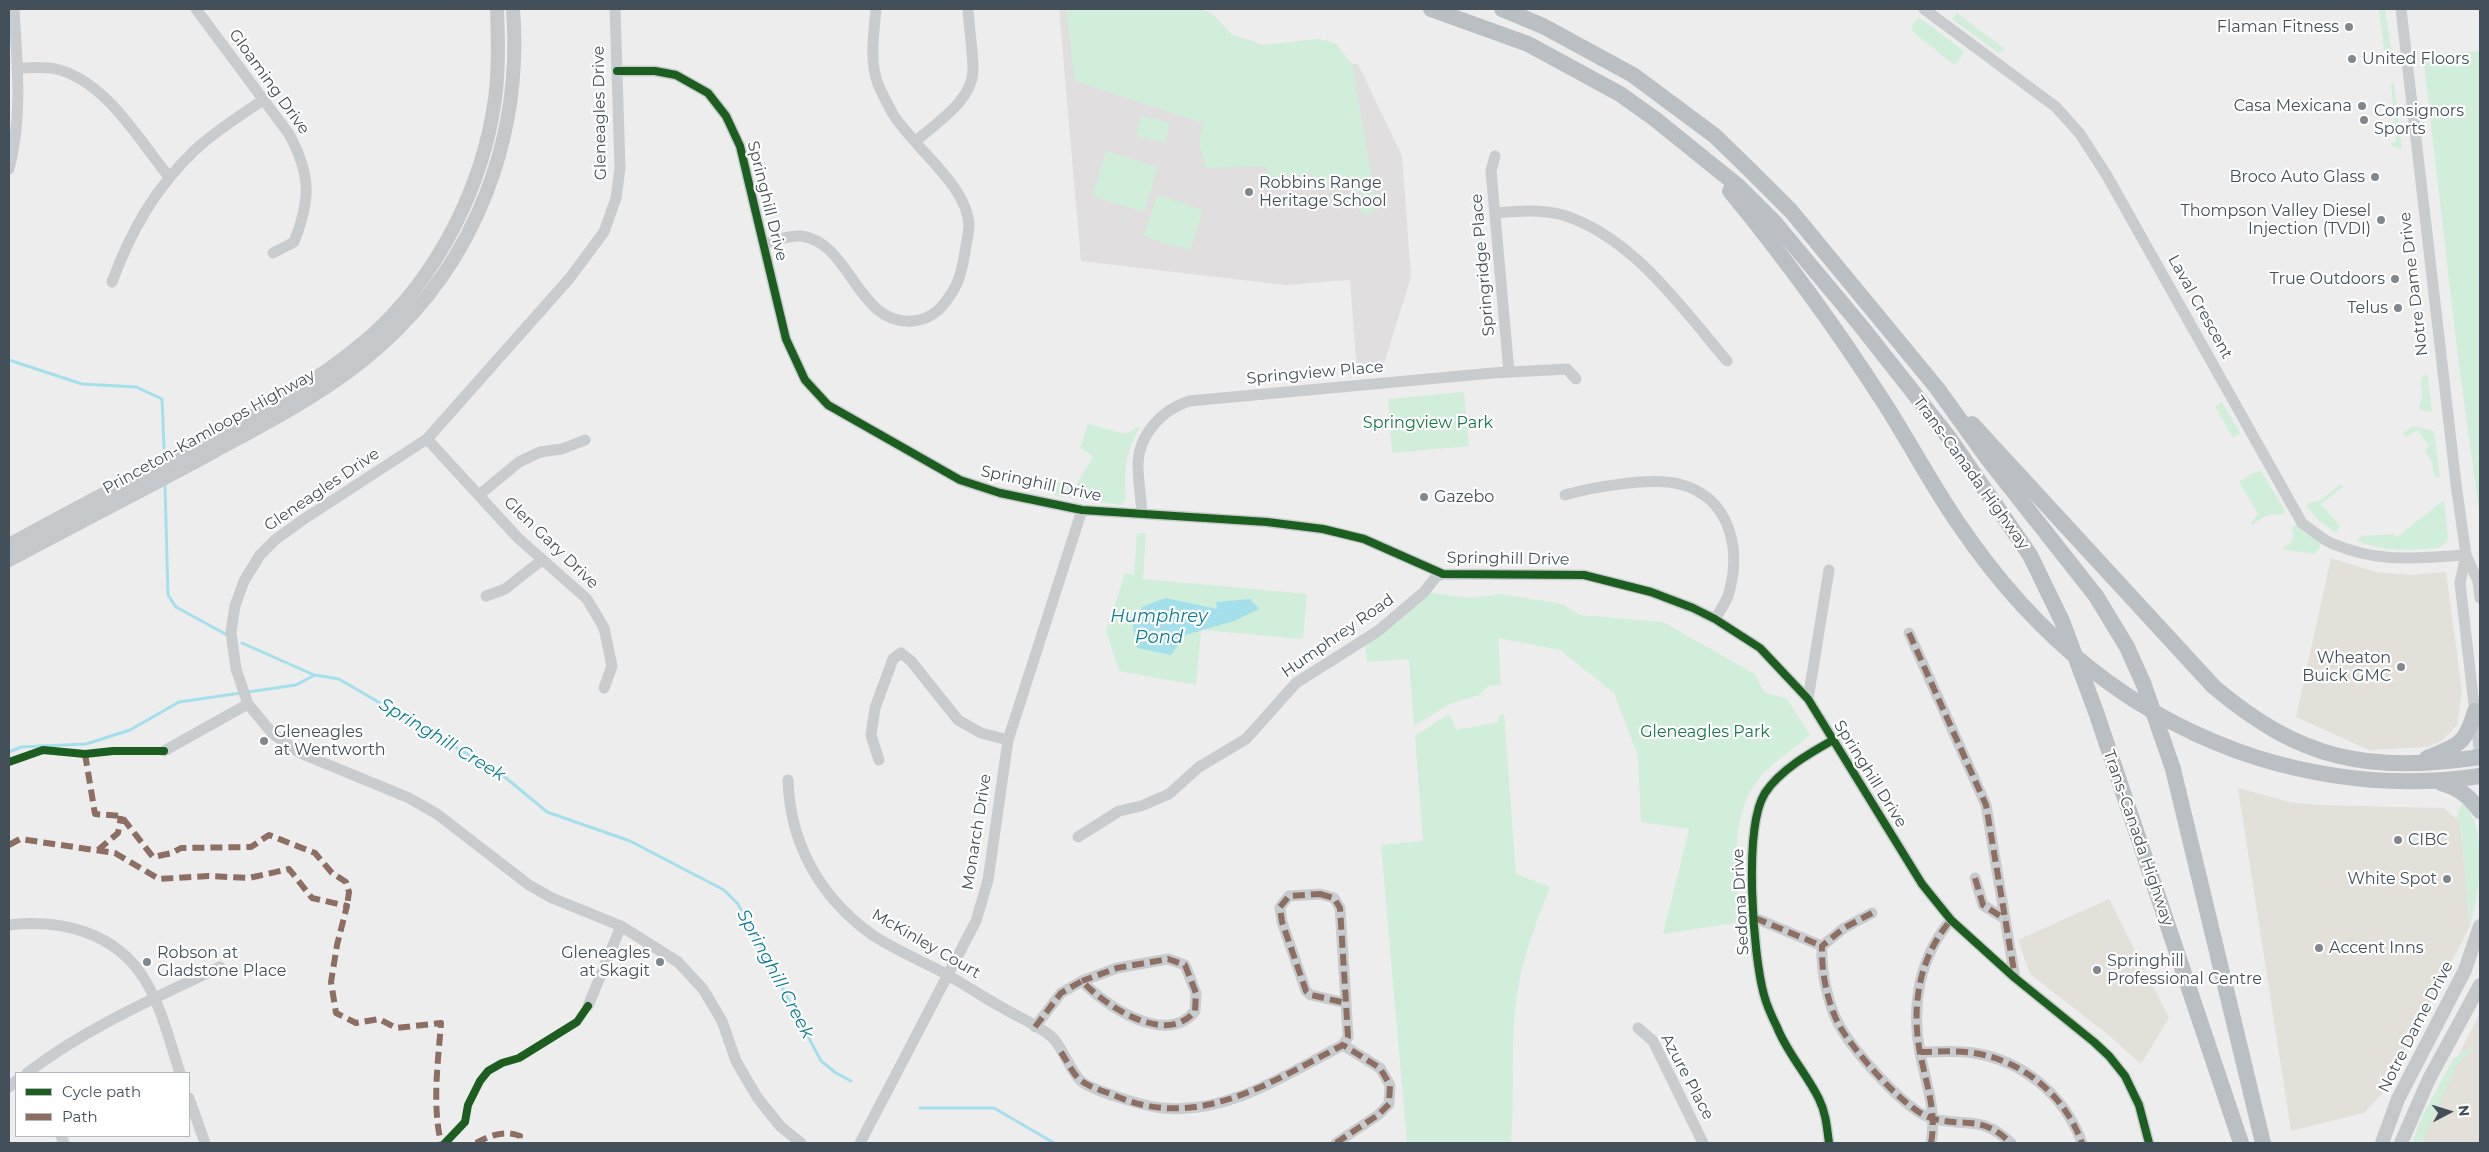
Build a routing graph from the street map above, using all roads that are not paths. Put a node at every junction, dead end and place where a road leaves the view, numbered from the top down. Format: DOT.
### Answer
graph roads {
  1 [pos="14,9"];
  2 [pos="196,9"];
  3 [pos="497,9"];
  4 [pos="513,9"];
  5 [pos="615,9"];
  6 [pos="876,9"];
  7 [pos="968,9"];
  8 [pos="1431,9"];
  9 [pos="1502,9"];
  10 [pos="1924,9"];
  11 [pos="2400,9"];
  12 [pos="17,68"];
  13 [pos="617,71"];
  14 [pos="263,100"];
  15 [pos="916,141"];
  16 [pos="1698,153"];
  17 [pos="1495,156"];
  18 [pos="9,169"];
  19 [pos="168,177"];
  20 [pos="1494,213"];
  21 [pos="764,244"];
  22 [pos="273,253"];
  23 [pos="112,282"];
  24 [pos="1727,361"];
  25 [pos="1509,372"];
  26 [pos="1576,379"];
  27 [pos="1937,388"];
  28 [pos="427,439"];
  29 [pos="585,440"];
  30 [pos="1565,494"];
  31 [pos="479,495"];
  32 [pos="1082,510"];
  33 [pos="1142,514"];
  34 [pos="9,545"];
  35 [pos="2466,555"];
  36 [pos="9,560"];
  37 [pos="542,560"];
  38 [pos="1829,570"];
  39 [pos="1443,574"];
  40 [pos="486,596"];
  41 [pos="2480,598"];
  42 [pos="1715,620"];
  43 [pos="1909,634"];
  44 [pos="604,688"];
  45 [pos="1808,700"];
  46 [pos="248,704"];
  47 [pos="2474,711"];
  48 [pos="1008,740"];
  49 [pos="1833,740"];
  50 [pos="164,751"];
  51 [pos="2480,759"];
  52 [pos="879,760"];
  53 [pos="2416,763"];
  54 [pos="2480,776"];
  55 [pos="788,780"];
  56 [pos="2434,781"];
  57 [pos="2480,811"];
  58 [pos="1078,837"];
  59 [pos="1974,878"];
  60 [pos="1872,913"];
  61 [pos="1755,918"];
  62 [pos="2005,919"];
  63 [pos="1951,920"];
  64 [pos="9,925"];
  65 [pos="621,926"];
  66 [pos="2480,926"];
  67 [pos="1822,946"];
  68 [pos="220,967"];
  69 [pos="947,975"];
  70 [pos="2015,978"];
  71 [pos="1082,982"];
  72 [pos="2480,985"];
  73 [pos="154,999"];
  74 [pos="1346,1002"];
  75 [pos="588,1006"];
  76 [pos="1035,1027"];
  77 [pos="1638,1028"];
  78 [pos="1343,1046"];
  79 [pos="1920,1052"];
  80 [pos="30,1072"];
  81 [pos="180,1072"];
  82 [pos="190,1101"];
  83 [pos="1933,1119"];
  84 [pos="205,1143"];
  85 [pos="801,1143"];
  86 [pos="860,1143"];
  87 [pos="1336,1143"];
  88 [pos="1703,1143"];
  89 [pos="1829,1143"];
  90 [pos="1931,1143"];
  91 [pos="2011,1143"];
  92 [pos="2082,1143"];
  93 [pos="2149,1143"];
  94 [pos="2241,1143"];
  95 [pos="2263,1143"];
  96 [pos="2382,1143"];
  97 [pos="2401,1143"];
  1 -- 12 [label="street"];
  2 -- 14 [label="street, Gloaming Drive"];
  3 -- 34 [label="main road, Princeton-Kamloops Highway"];
  4 -- 36 [label="main road, Princeton-Kamloops Highway"];
  5 -- 13 [label="street, Gleneagles Drive"];
  6 -- 15 [label="street"];
  7 -- 15 [label="street"];
  8 -- 16 [label="highway, Trans-Canada Highway"];
  9 -- 27 [label="highway, Trans-Canada Highway"];
  10 -- 35 [label="street, Laval Crescent"];
  11 -- 35 [label="street, Notre Dame Drive"];
  12 -- 18 [label="street"];
  12 -- 19 [label="street"];
  13 -- 21 [label="street, Springhill Drive"];
  13 -- 28 [label="street, Gleneagles Drive"];
  14 -- 19 [label="street"];
  14 -- 22 [label="street, Gloaming Drive"];
  15 -- 21 [label="street"];
  16 -- 56 [label="highway"];
  16 -- 94 [label="highway, Trans-Canada Highway"];
  17 -- 20 [label="street, Springridge Place"];
  19 -- 23 [label="street"];
  20 -- 24 [label="street"];
  20 -- 25 [label="street, Springridge Place"];
  21 -- 32 [label="street, Springhill Drive"];
  25 -- 26 [label="street, Springview Place"];
  25 -- 33 [label="street, Springview Place"];
  27 -- 53 [label="highway"];
  27 -- 95 [label="highway, Trans-Canada Highway"];
  28 -- 31 [label="street, Glen Gary Drive"];
  28 -- 46 [label="street, Gleneagles Drive"];
  29 -- 31 [label="street"];
  30 -- 42 [label="street"];
  31 -- 37 [label="street, Glen Gary Drive"];
  32 -- 33 [label="street, Springhill Drive"];
  32 -- 48 [label="street, Monarch Drive"];
  33 -- 39 [label="street, Springhill Drive"];
  35 -- 41 [label="street, Notre Dame Drive"];
  35 -- 47 [label="street, Notre Dame Drive"];
  37 -- 40 [label="street"];
  37 -- 44 [label="street, Glen Gary Drive"];
  38 -- 45 [label="street"];
  39 -- 42 [label="street, Springhill Drive"];
  39 -- 58 [label="street, Humphrey Road"];
  42 -- 45 [label="street, Springhill Drive"];
  43 -- 62 [label="street"];
  45 -- 49 [label="street, Springhill Drive"];
  46 -- 50 [label="street"];
  46 -- 65 [label="street, Gleneagles Drive"];
  47 -- 51 [label="street, Notre Dame Drive"];
  47 -- 53 [label="highway"];
  48 -- 52 [label="street"];
  48 -- 69 [label="street, Monarch Drive"];
  49 -- 61 [label="street, Sedona Drive"];
  49 -- 63 [label="street, Springhill Drive"];
  51 -- 53 [label="highway"];
  54 -- 56 [label="highway"];
  55 -- 69 [label="street, McKinley Court"];
  56 -- 57 [label="highway"];
  59 -- 62 [label="street"];
  60 -- 67 [label="street"];
  61 -- 67 [label="street"];
  61 -- 89 [label="street, Sedona Drive"];
  62 -- 70 [label="street"];
  63 -- 70 [label="street, Springhill Drive"];
  63 -- 79 [label="street"];
  64 -- 73 [label="street"];
  65 -- 75 [label="street"];
  65 -- 85 [label="street, Gleneagles Drive"];
  66 -- 96 [label="main road, Notre Dame Drive"];
  67 -- 83 [label="street"];
  68 -- 73 [label="street"];
  69 -- 76 [label="street, McKinley Court"];
  69 -- 86 [label="street, Monarch Drive"];
  70 -- 93 [label="street, Springhill Drive"];
  71 -- 71 [label="street"];
  71 -- 76 [label="street"];
  72 -- 97 [label="main road"];
  73 -- 80 [label="street"];
  73 -- 81 [label="street"];
  74 -- 74 [label="street"];
  74 -- 78 [label="street"];
  76 -- 78 [label="street, McKinley Court"];
  77 -- 88 [label="street, Azure Place"];
  78 -- 87 [label="street"];
  79 -- 83 [label="street"];
  79 -- 92 [label="street"];
  82 -- 84 [label="street"];
  83 -- 90 [label="street"];
  83 -- 91 [label="street"];
}
